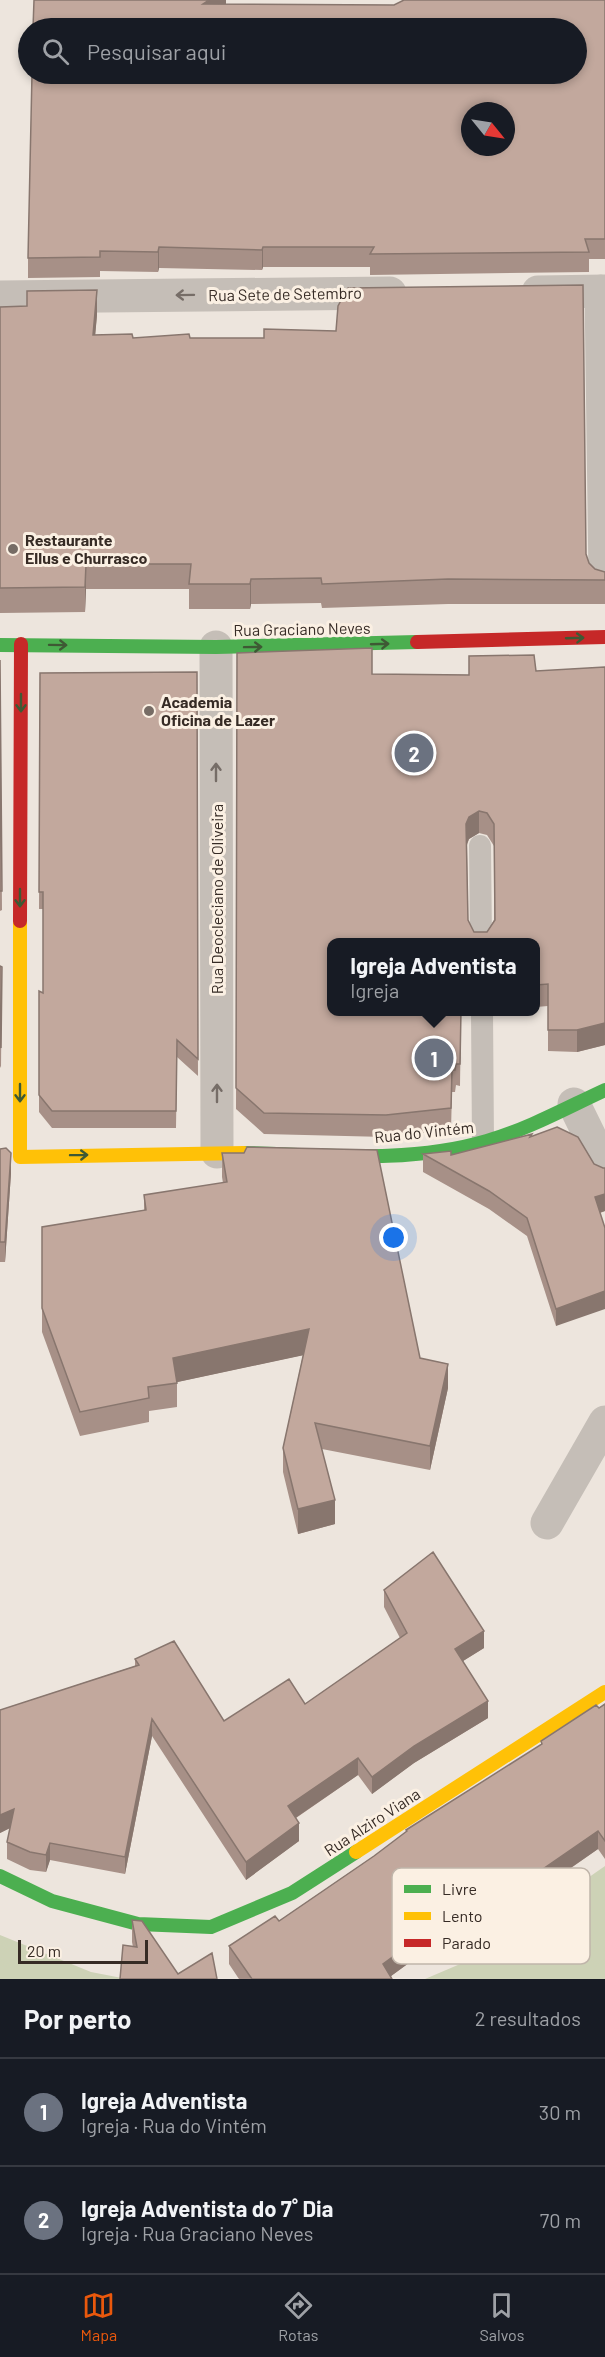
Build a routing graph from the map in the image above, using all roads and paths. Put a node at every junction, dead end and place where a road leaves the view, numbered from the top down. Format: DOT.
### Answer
graph roads {
  1 [pos="603,291"];
  2 [pos="506,292"];
  3 [pos="424,293"];
  4 [pos="0,297"];
  5 [pos="605,578"];
  6 [pos="605,637"];
  7 [pos="21,644"];
  8 [pos="0,645"];
  9 [pos="216,647"];
  10 [pos="480,846"];
  11 [pos="481,938"];
  12 [pos="482,1016"];
  13 [pos="605,1090"];
  14 [pos="574,1104"];
  15 [pos="483,1143"];
  16 [pos="217,1152"];
  17 [pos="605,1167"];
  18 [pos="605,1422"];
  19 [pos="547,1523"];
  20 [pos="605,1692"];
  21 [pos="0,1876"];
  1 -- 2 [label="street"];
  1 -- 5 [label="street"];
  3 -- 4 [label="street, Rua Sete de Setembro, one-way"];
  9 -- 6 [label="street, Rua Graciano Neves, one-way"];
  7 -- 8 [label="street, Rua Graciano Neves"];
  7 -- 9 [label="street, Rua Graciano Neves, one-way"];
  7 -- 16 [label="street, Rua do Vintém, one-way"];
  16 -- 9 [label="street, Rua Deocleciano de Oliveira, one-way"];
  10 -- 11 [label="lane"];
  12 -- 15 [label="lane"];
  13 -- 14 [label="street, Rua do Vintém"];
  14 -- 15 [label="street, Rua do Vintém"];
  14 -- 17 [label="street"];
  15 -- 16 [label="street, Rua do Vintém"];
  18 -- 19 [label="street"];
  20 -- 21 [label="street, Rua Alziro Viana"];
}
